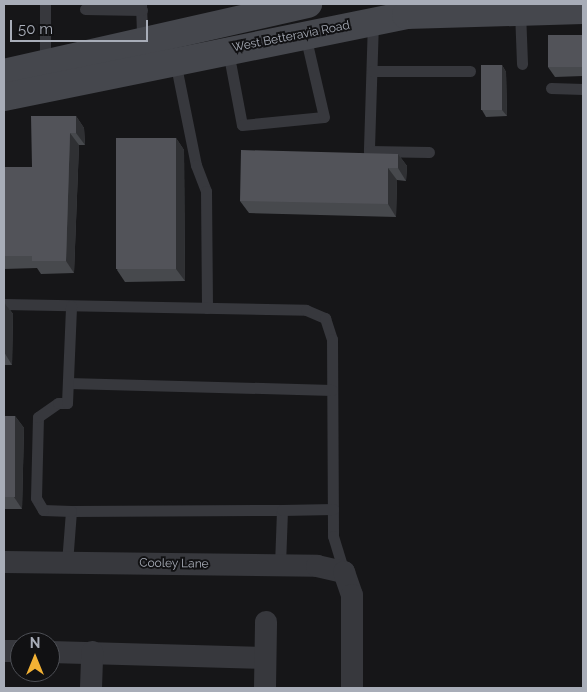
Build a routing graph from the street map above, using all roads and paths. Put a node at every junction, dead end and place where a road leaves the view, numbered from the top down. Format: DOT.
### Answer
graph roads {
  1 [pos="45,4"];
  2 [pos="307,4"];
  3 [pos="142,7"];
  4 [pos="85,9"];
  5 [pos="520,10"];
  6 [pos="583,10"];
  7 [pos="233,13"];
  8 [pos="373,21"];
  9 [pos="304,34"];
  10 [pos="142,43"];
  11 [pos="227,49"];
  12 [pos="174,60"];
  13 [pos="45,64"];
  14 [pos="522,64"];
  15 [pos="372,71"];
  16 [pos="470,71"];
  17 [pos="4,73"];
  18 [pos="551,88"];
  19 [pos="583,89"];
  20 [pos="4,98"];
  21 [pos="429,152"];
  22 [pos="4,304"];
  23 [pos="71,306"];
  24 [pos="207,308"];
  25 [pos="68,383"];
  26 [pos="332,390"];
  27 [pos="333,509"];
  28 [pos="282,510"];
  29 [pos="71,511"];
  30 [pos="4,562"];
  31 [pos="67,563"];
  32 [pos="280,565"];
  33 [pos="344,572"];
  34 [pos="266,622"];
  35 [pos="60,652"];
  36 [pos="92,652"];
  37 [pos="265,658"];
  38 [pos="91,688"];
  39 [pos="265,688"];
  40 [pos="352,688"];
  1 -- 13 [label="lane"];
  2 -- 7 [label="main road, West Betteravia Road"];
  3 -- 4 [label="lane"];
  3 -- 10 [label="lane"];
  5 -- 6 [label="main road, West Betteravia Road"];
  5 -- 8 [label="main road, West Betteravia Road"];
  5 -- 14 [label="lane"];
  7 -- 10 [label="main road, West Betteravia Road"];
  8 -- 9 [label="main road, West Betteravia Road"];
  8 -- 15 [label="lane"];
  9 -- 11 [label="main road, West Betteravia Road"];
  9 -- 11 [label="lane"];
  10 -- 13 [label="main road, West Betteravia Road"];
  11 -- 12 [label="main road, West Betteravia Road"];
  12 -- 20 [label="main road, West Betteravia Road"];
  12 -- 24 [label="lane"];
  13 -- 17 [label="main road, West Betteravia Road"];
  15 -- 16 [label="lane"];
  15 -- 21 [label="lane"];
  18 -- 19 [label="lane"];
  22 -- 23 [label="lane"];
  23 -- 24 [label="lane"];
  23 -- 25 [label="lane"];
  24 -- 26 [label="lane"];
  25 -- 26 [label="lane"];
  25 -- 29 [label="lane"];
  26 -- 27 [label="lane"];
  27 -- 28 [label="lane"];
  27 -- 33 [label="lane"];
  28 -- 29 [label="lane"];
  28 -- 32 [label="lane"];
  29 -- 31 [label="lane"];
  30 -- 31 [label="street, Cooley Lane"];
  31 -- 32 [label="street, Cooley Lane"];
  32 -- 33 [label="street, Cooley Lane"];
  33 -- 40 [label="street"];
  34 -- 37 [label="street"];
  35 -- 36 [label="street"];
  36 -- 37 [label="street"];
  36 -- 38 [label="street"];
  37 -- 39 [label="street"];
}
